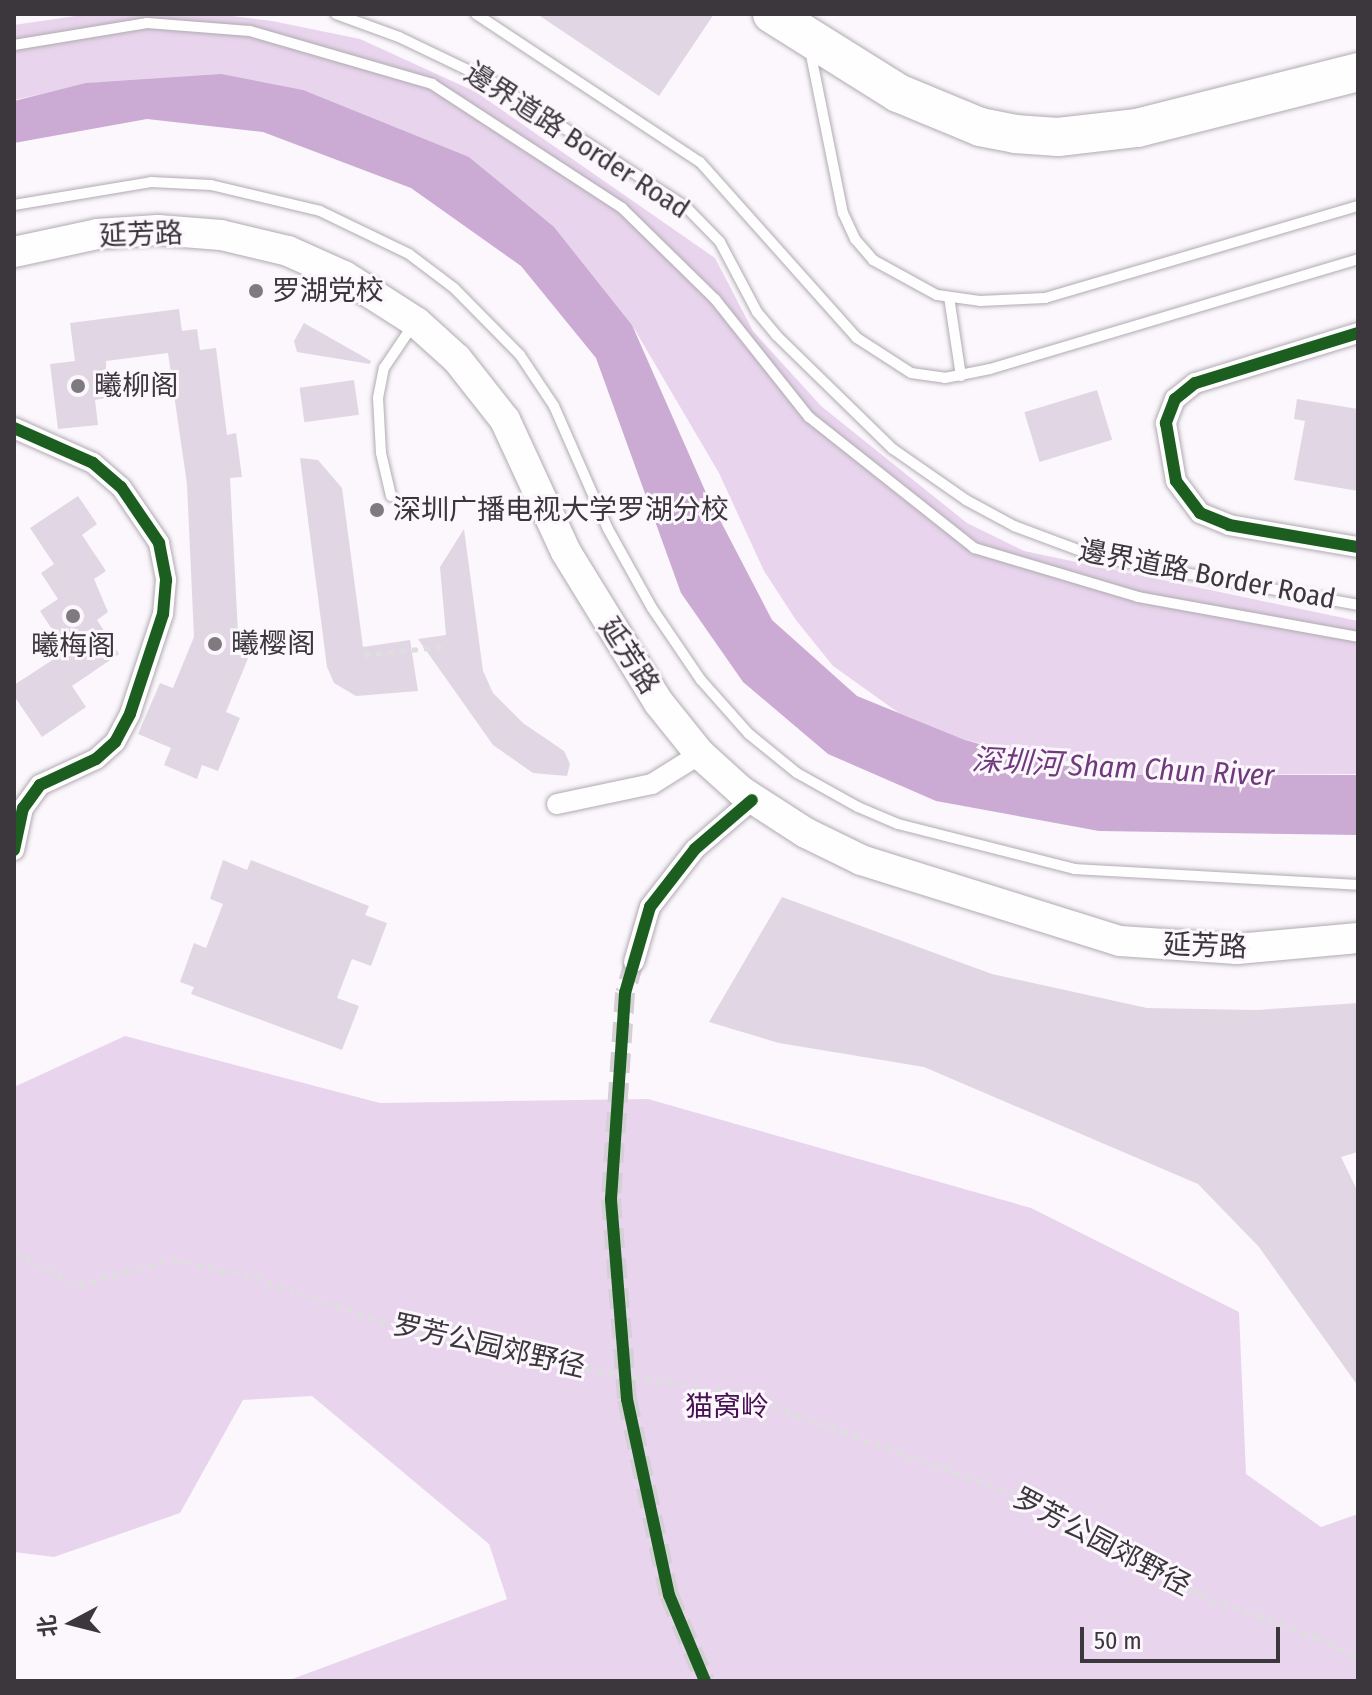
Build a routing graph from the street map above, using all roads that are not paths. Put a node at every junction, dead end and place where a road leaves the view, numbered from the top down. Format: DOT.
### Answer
graph roads {
  1 [pos="336,14"];
  2 [pos="476,14"];
  3 [pos="772,14"];
  4 [pos="808,38"];
  5 [pos="14,45"];
  6 [pos="1358,72"];
  7 [pos="14,205"];
  8 [pos="1358,206"];
  9 [pos="14,252"];
  10 [pos="1358,259"];
  11 [pos="949,297"];
  12 [pos="416,322"];
  13 [pos="1358,333"];
  14 [pos="961,376"];
  15 [pos="14,428"];
  16 [pos="391,496"];
  17 [pos="1358,547"];
  18 [pos="1358,605"];
  19 [pos="1358,637"];
  20 [pos="700,754"];
  21 [pos="752,800"];
  22 [pos="557,804"];
  23 [pos="14,850"];
  24 [pos="1358,885"];
  25 [pos="1358,938"];
  26 [pos="634,962"];
  1 -- 18 [label="lane, 邊界道路 Border Road"];
  2 -- 14 [label="lane"];
  3 -- 4 [label="highway"];
  4 -- 6 [label="highway"];
  4 -- 11 [label="lane"];
  5 -- 19 [label="lane"];
  7 -- 24 [label="lane"];
  8 -- 11 [label="lane"];
  9 -- 12 [label="main road, 延芳路"];
  10 -- 14 [label="lane"];
  11 -- 14 [label="lane"];
  12 -- 16 [label="lane"];
  12 -- 20 [label="main road, 延芳路"];
  13 -- 17 [label="street"];
  15 -- 23 [label="street"];
  20 -- 21 [label="main road, 延芳路"];
  20 -- 22 [label="street"];
  21 -- 25 [label="main road, 延芳路"];
  21 -- 26 [label="street"];
}
